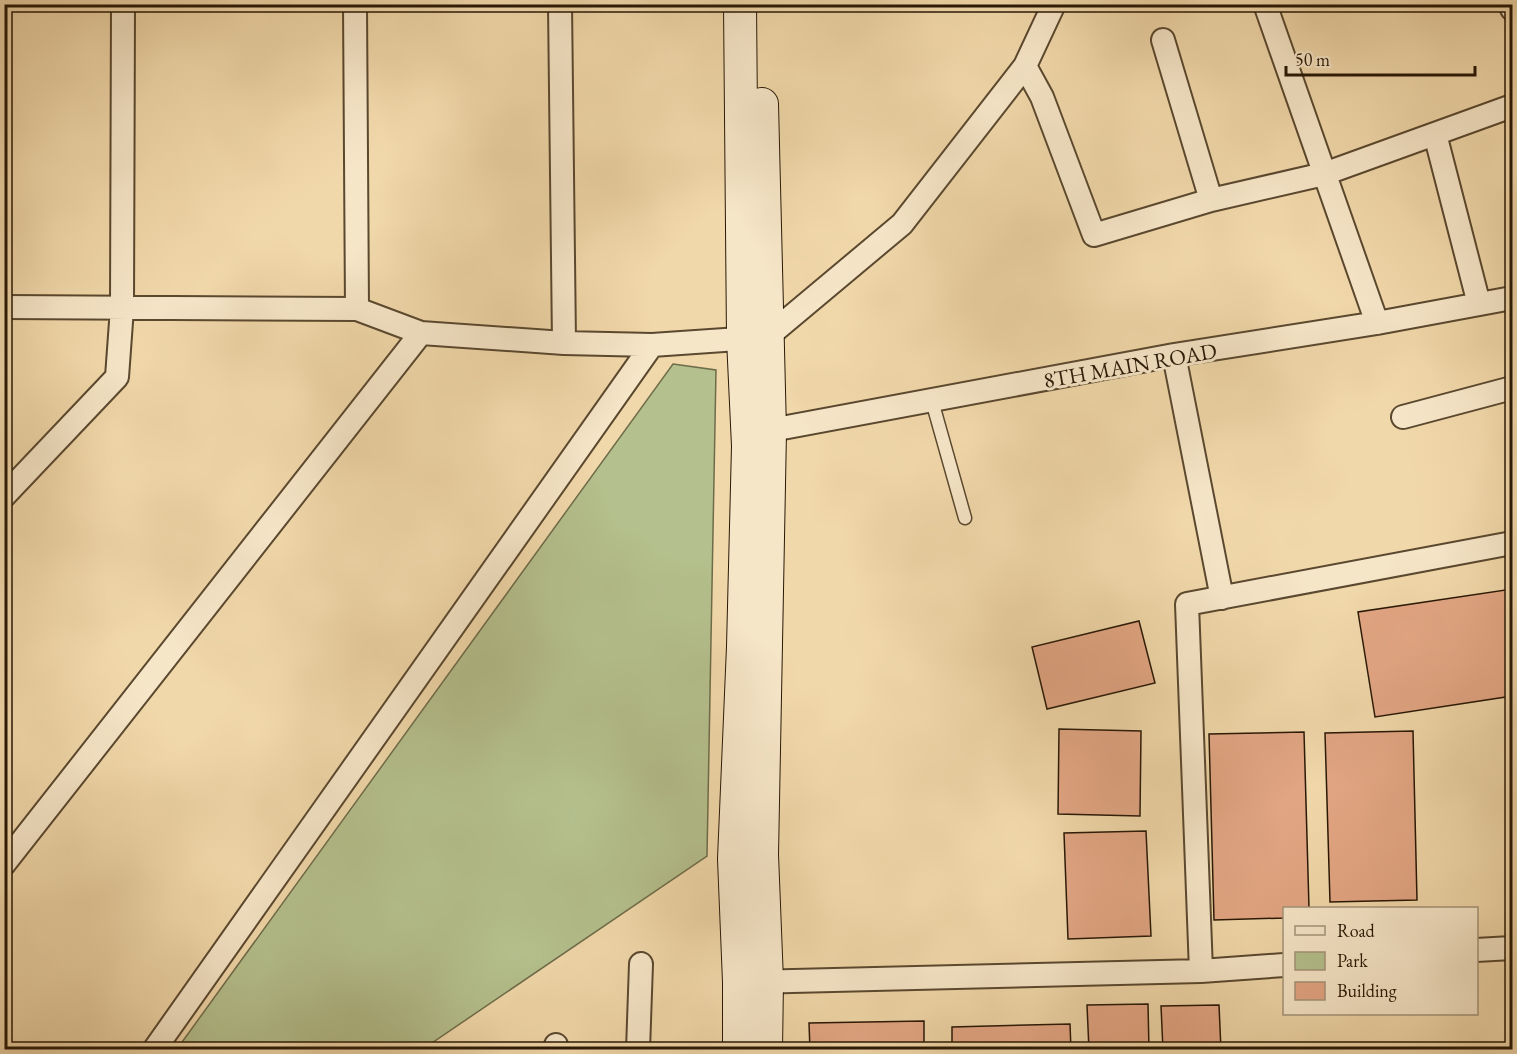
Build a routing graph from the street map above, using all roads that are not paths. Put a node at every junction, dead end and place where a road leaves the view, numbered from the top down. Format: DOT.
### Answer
graph roads {
  1 [pos="123,4"];
  2 [pos="355,4"];
  3 [pos="560,4"];
  4 [pos="740,4"];
  5 [pos="760,4"];
  6 [pos="1054,4"];
  7 [pos="1265,4"];
  8 [pos="1510,4"];
  9 [pos="1512,9"];
  10 [pos="1163,40"];
  11 [pos="1025,66"];
  12 [pos="1512,106"];
  13 [pos="1435,134"];
  14 [pos="1324,174"];
  15 [pos="1212,200"];
  16 [pos="1512,298"];
  17 [pos="1479,304"];
  18 [pos="4,307"];
  19 [pos="122,308"];
  20 [pos="357,309"];
  21 [pos="1377,323"];
  22 [pos="422,333"];
  23 [pos="755,338"];
  24 [pos="564,343"];
  25 [pos="652,345"];
  26 [pos="1174,356"];
  27 [pos="1512,388"];
  28 [pos="932,401"];
  29 [pos="1403,417"];
  30 [pos="759,433"];
  31 [pos="4,496"];
  32 [pos="965,518"];
  33 [pos="1512,543"];
  34 [pos="1222,598"];
  35 [pos="4,864"];
  36 [pos="1512,948"];
  37 [pos="1478,950"];
  38 [pos="641,964"];
  39 [pos="1283,965"];
  40 [pos="1201,971"];
  41 [pos="753,982"];
  42 [pos="154,1050"];
  43 [pos="638,1050"];
  44 [pos="739,1050"];
  45 [pos="766,1050"];
  1 -- 19 [label="street"];
  2 -- 20 [label="street"];
  3 -- 24 [label="street"];
  4 -- 23 [label="street"];
  5 -- 23 [label="street"];
  6 -- 11 [label="street"];
  7 -- 14 [label="street"];
  8 -- 9 [label="street"];
  10 -- 15 [label="street"];
  11 -- 15 [label="street"];
  11 -- 23 [label="street"];
  12 -- 13 [label="street"];
  13 -- 14 [label="street"];
  13 -- 17 [label="street"];
  14 -- 15 [label="street"];
  14 -- 21 [label="street"];
  16 -- 17 [label="street, 8TH MAIN ROAD"];
  17 -- 21 [label="street, 8TH MAIN ROAD"];
  18 -- 19 [label="street"];
  19 -- 20 [label="street"];
  19 -- 31 [label="street"];
  20 -- 22 [label="street"];
  21 -- 26 [label="street, 8TH MAIN ROAD"];
  22 -- 24 [label="street"];
  22 -- 35 [label="street"];
  23 -- 25 [label="street"];
  23 -- 30 [label="street"];
  24 -- 25 [label="street"];
  25 -- 42 [label="street"];
  26 -- 28 [label="street, 8TH MAIN ROAD"];
  26 -- 34 [label="street"];
  27 -- 29 [label="street"];
  28 -- 30 [label="street, 8TH MAIN ROAD"];
  28 -- 32 [label="lane"];
  30 -- 41 [label="street"];
  33 -- 34 [label="street"];
  34 -- 40 [label="street"];
  36 -- 37 [label="street"];
  38 -- 43 [label="street"];
  39 -- 40 [label="street"];
  40 -- 41 [label="street"];
  41 -- 44 [label="street"];
  41 -- 45 [label="street"];
}
